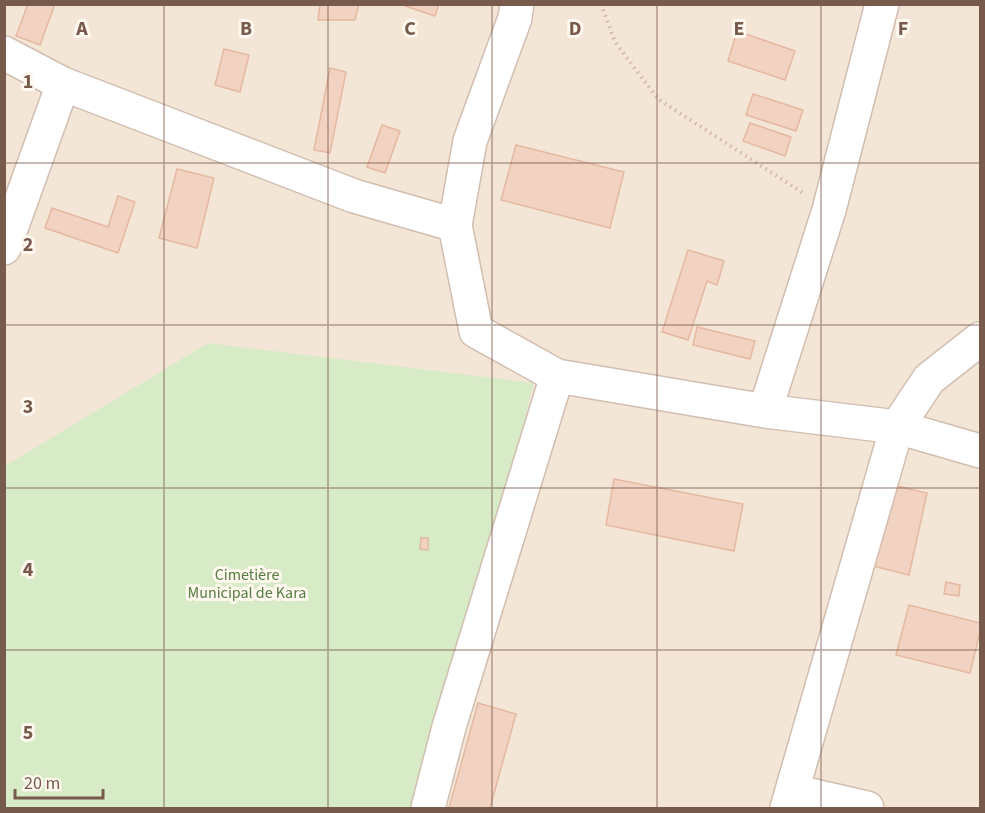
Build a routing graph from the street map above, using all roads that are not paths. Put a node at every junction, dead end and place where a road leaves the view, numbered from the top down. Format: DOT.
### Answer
graph roads {
  1 [pos="518,4"];
  2 [pos="882,4"];
  3 [pos="4,54"];
  4 [pos="63,84"];
  5 [pos="454,225"];
  6 [pos="4,248"];
  7 [pos="981,339"];
  8 [pos="557,376"];
  9 [pos="765,411"];
  10 [pos="897,427"];
  11 [pos="981,450"];
  12 [pos="790,800"];
  13 [pos="428,808"];
  14 [pos="867,808"];
  1 -- 5 [label="street"];
  2 -- 9 [label="street"];
  3 -- 4 [label="street"];
  4 -- 5 [label="street"];
  4 -- 6 [label="street"];
  5 -- 8 [label="street"];
  7 -- 10 [label="street"];
  8 -- 9 [label="street"];
  8 -- 13 [label="street"];
  9 -- 10 [label="street"];
  10 -- 11 [label="street"];
  10 -- 12 [label="street"];
  12 -- 14 [label="street"];
}
